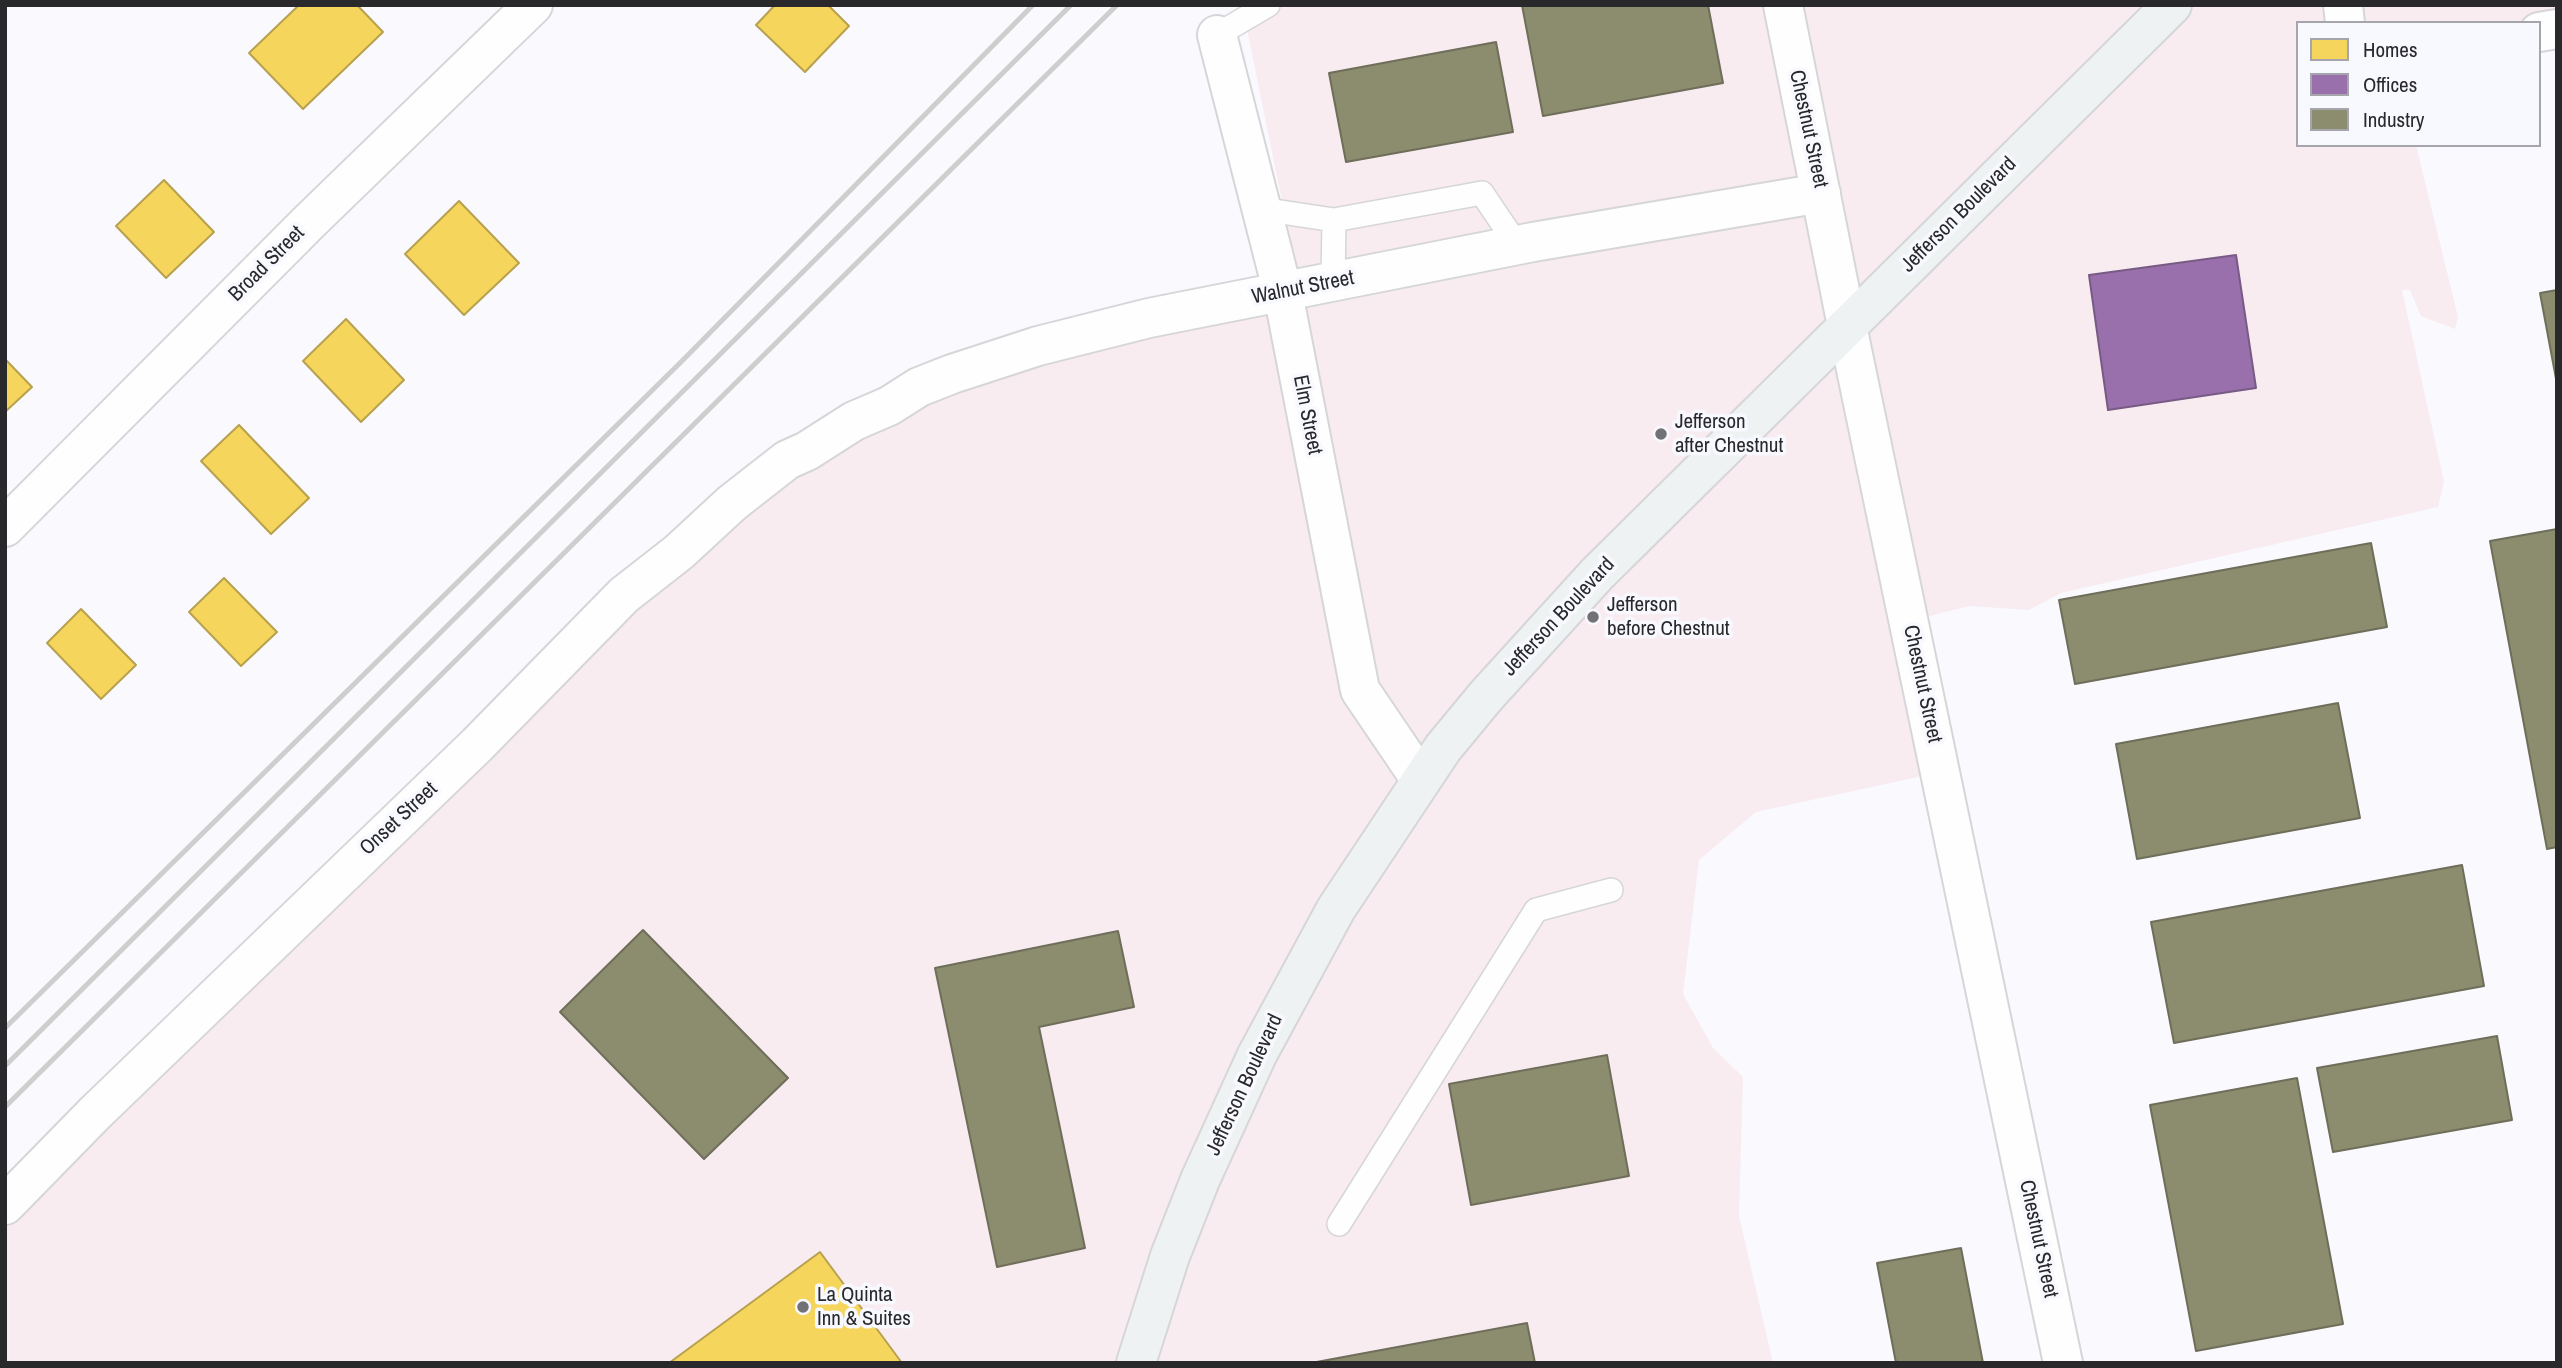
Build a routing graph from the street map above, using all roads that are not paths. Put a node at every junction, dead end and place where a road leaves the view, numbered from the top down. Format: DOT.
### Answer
graph roads {
  1 [pos="533,5"];
  2 [pos="1268,5"];
  3 [pos="1783,5"];
  4 [pos="2172,5"];
  5 [pos="1217,35"];
  6 [pos="1821,193"];
  7 [pos="1261,209"];
  8 [pos="1334,220"];
  9 [pos="1517,245"];
  10 [pos="1333,282"];
  11 [pos="1283,293"];
  12 [pos="1847,326"];
  13 [pos="807,451"];
  14 [pos="5,527"];
  15 [pos="1421,780"];
  16 [pos="1611,890"];
  17 [pos="5,1205"];
  18 [pos="1339,1224"];
  19 [pos="1136,1363"];
  20 [pos="2063,1363"];
  1 -- 14 [label="street, Broad Street"];
  2 -- 5 [label="lane"];
  3 -- 6 [label="street, Chestnut Street"];
  4 -- 12 [label="main road, Jefferson Boulevard"];
  5 -- 7 [label="street, Elm Street"];
  6 -- 9 [label="street, Walnut Street"];
  6 -- 12 [label="street, Chestnut Street"];
  7 -- 8 [label="lane"];
  7 -- 11 [label="street, Elm Street"];
  8 -- 9 [label="lane"];
  8 -- 10 [label="lane"];
  9 -- 10 [label="street, Walnut Street"];
  10 -- 11 [label="street, Walnut Street"];
  11 -- 13 [label="street, Walnut Street"];
  11 -- 15 [label="street, Elm Street"];
  12 -- 15 [label="main road, Jefferson Boulevard"];
  12 -- 20 [label="street, Chestnut Street"];
  13 -- 17 [label="street, Onset Street"];
  15 -- 19 [label="main road, Jefferson Boulevard"];
  16 -- 18 [label="lane"];
}
